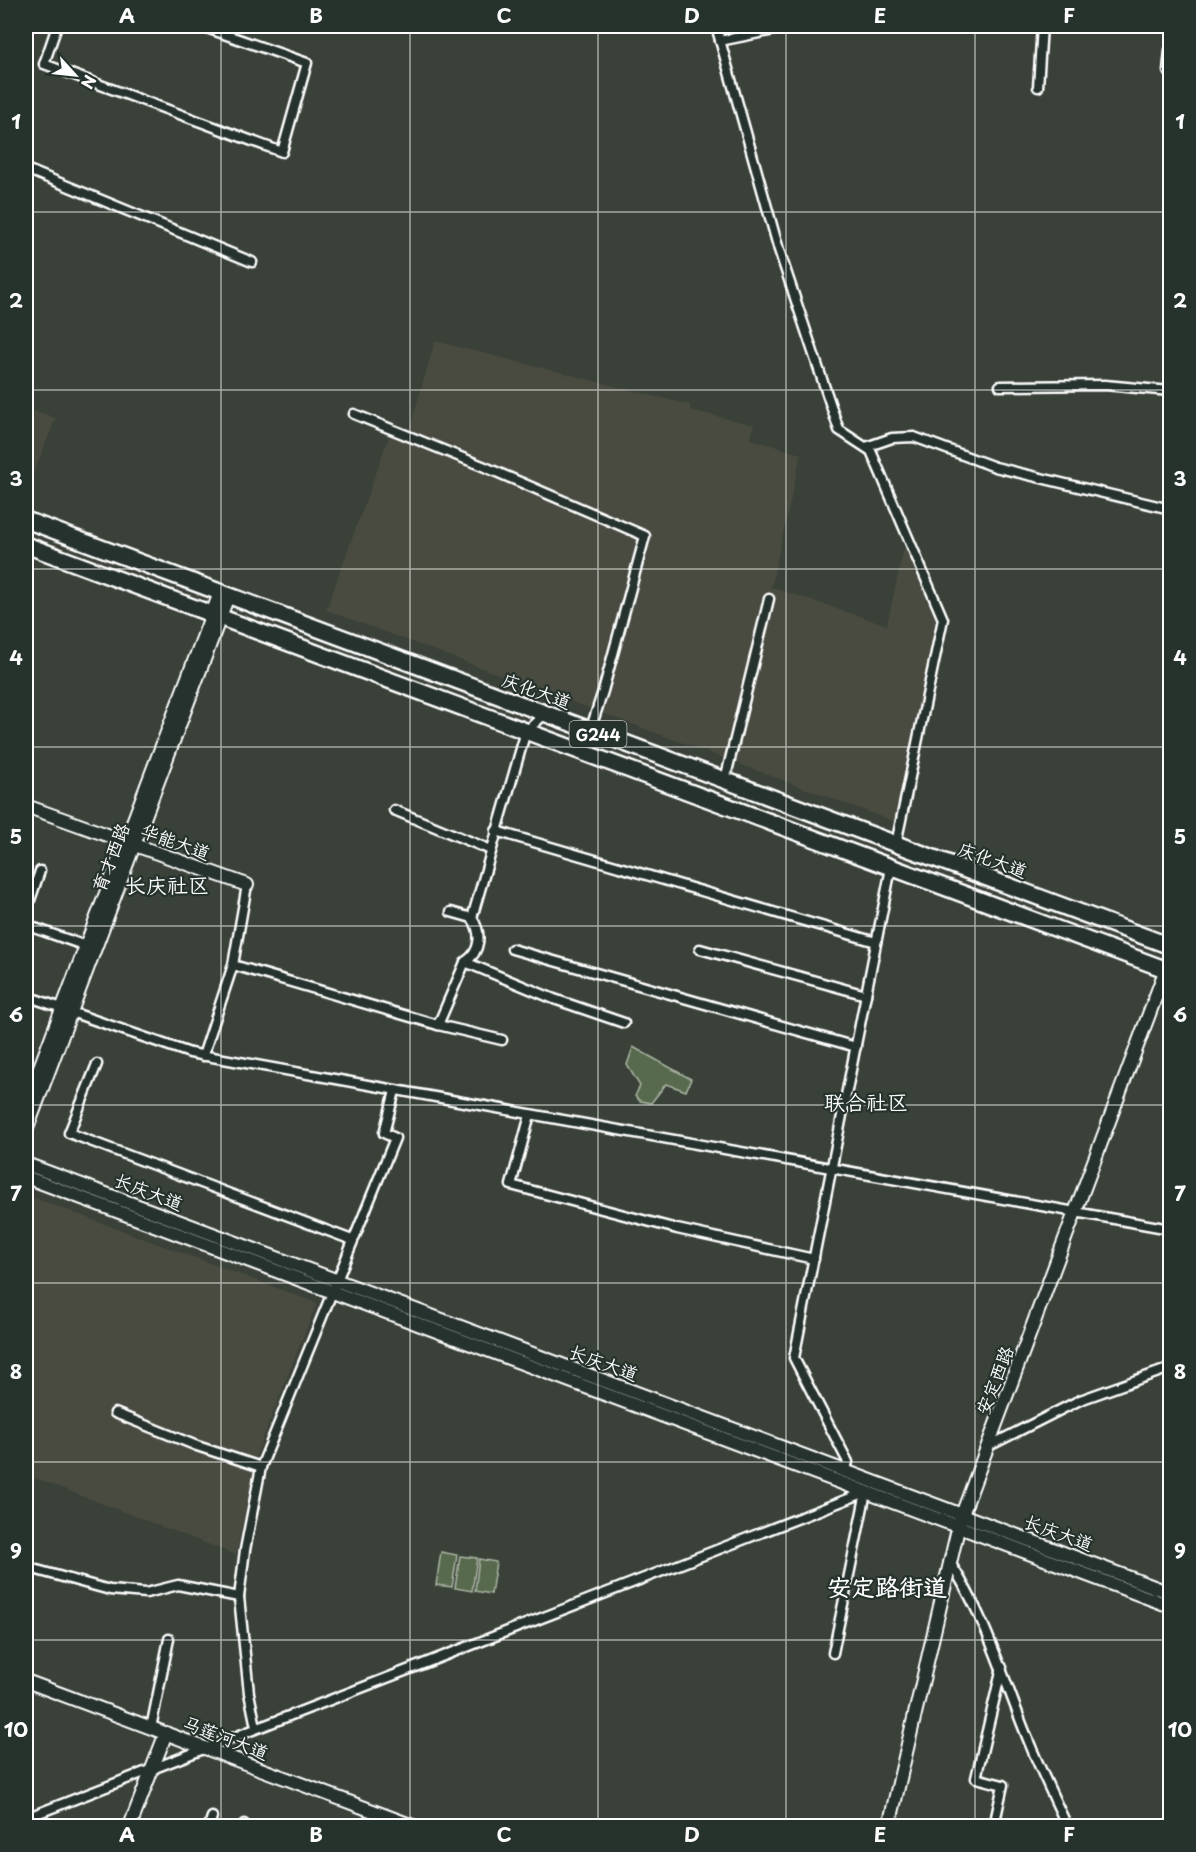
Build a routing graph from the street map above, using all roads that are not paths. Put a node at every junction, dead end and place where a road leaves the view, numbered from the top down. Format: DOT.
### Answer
graph roads {
  1 [pos="57,26"];
  2 [pos="201,26"];
  3 [pos="716,26"];
  4 [pos="794,26"];
  5 [pos="1042,26"];
  6 [pos="720,41"];
  7 [pos="1170,50"];
  8 [pos="1168,71"];
  9 [pos="1038,87"];
  10 [pos="26,169"];
  11 [pos="252,262"];
  12 [pos="1000,386"];
  13 [pos="1170,391"];
  14 [pos="354,414"];
  15 [pos="866,447"];
  16 [pos="1170,509"];
  17 [pos="26,520"];
  18 [pos="26,545"];
  19 [pos="224,594"];
  20 [pos="769,599"];
  21 [pos="216,616"];
  22 [pos="544,714"];
  23 [pos="526,731"];
  24 [pos="590,731"];
  25 [pos="725,780"];
  26 [pos="26,806"];
  27 [pos="394,810"];
  28 [pos="26,811"];
  29 [pos="496,831"];
  30 [pos="896,844"];
  31 [pos="129,845"];
  32 [pos="491,850"];
  33 [pos="891,868"];
  34 [pos="40,871"];
  35 [pos="247,888"];
  36 [pos="26,912"];
  37 [pos="451,912"];
  38 [pos="472,918"];
  39 [pos="26,925"];
  40 [pos="876,942"];
  41 [pos="86,946"];
  42 [pos="1170,946"];
  43 [pos="512,949"];
  44 [pos="700,949"];
  45 [pos="465,962"];
  46 [pos="233,965"];
  47 [pos="1169,968"];
  48 [pos="866,995"];
  49 [pos="26,996"];
  50 [pos="66,1010"];
  51 [pos="624,1023"];
  52 [pos="438,1025"];
  53 [pos="502,1040"];
  54 [pos="856,1047"];
  55 [pos="203,1056"];
  56 [pos="97,1064"];
  57 [pos="395,1090"];
  58 [pos="26,1104"];
  59 [pos="530,1115"];
  60 [pos="26,1131"];
  61 [pos="26,1164"];
  62 [pos="832,1170"];
  63 [pos="26,1177"];
  64 [pos="1078,1214"];
  65 [pos="1170,1229"];
  66 [pos="352,1240"];
  67 [pos="814,1259"];
  68 [pos="333,1286"];
  69 [pos="1170,1368"];
  70 [pos="115,1413"];
  71 [pos="991,1445"];
  72 [pos="261,1467"];
  73 [pos="845,1471"];
  74 [pos="866,1492"];
  75 [pos="963,1522"];
  76 [pos="951,1564"];
  77 [pos="26,1566"];
  78 [pos="1170,1593"];
  79 [pos="239,1597"];
  80 [pos="1170,1606"];
  81 [pos="169,1639"];
  82 [pos="833,1653"];
  83 [pos="1002,1667"];
  84 [pos="26,1681"];
  85 [pos="26,1688"];
  86 [pos="256,1727"];
  87 [pos="151,1728"];
  88 [pos="169,1738"];
  89 [pos="201,1750"];
  90 [pos="156,1769"];
  91 [pos="212,1817"];
  92 [pos="26,1818"];
  93 [pos="376,1823"];
  94 [pos="130,1827"];
  95 [pos="138,1827"];
  96 [pos="209,1827"];
  97 [pos="395,1827"];
  98 [pos="414,1827"];
  99 [pos="889,1827"];
  100 [pos="895,1827"];
  101 [pos="994,1827"];
  102 [pos="1067,1827"];
  1 -- 2 [label="street"];
  3 -- 6 [label="street"];
  4 -- 6 [label="street"];
  5 -- 9 [label="street"];
  6 -- 15 [label="street"];
  7 -- 8 [label="street"];
  10 -- 11 [label="street"];
  12 -- 13 [label="street"];
  14 -- 24 [label="street"];
  15 -- 16 [label="street"];
  15 -- 30 [label="street"];
  17 -- 19 [label="highway, 庆化大道 / G244"];
  18 -- 21 [label="highway, G244"];
  19 -- 21 [label="main road, 育才西路"];
  19 -- 22 [label="highway, 庆化大道 / G244"];
  20 -- 25 [label="street"];
  21 -- 23 [label="highway, G244"];
  21 -- 31 [label="main road, 育才西路"];
  22 -- 23 [label="street"];
  22 -- 24 [label="highway, 庆化大道 / G244"];
  23 -- 29 [label="street"];
  23 -- 33 [label="highway, G244"];
  24 -- 25 [label="highway, 庆化大道 / G244"];
  25 -- 30 [label="highway, 庆化大道 / G244"];
  26 -- 31 [label="main road, 华能大道"];
  27 -- 32 [label="street"];
  28 -- 31 [label="main road, 华能大道"];
  29 -- 32 [label="street"];
  29 -- 40 [label="street"];
  30 -- 42 [label="highway, 庆化大道 / G244"];
  31 -- 35 [label="main road, 华能大道"];
  31 -- 41 [label="main road, 育才西路"];
  31 -- 50 [label="main road, 育才西路"];
  32 -- 38 [label="street"];
  33 -- 40 [label="street"];
  33 -- 47 [label="highway, G244"];
  34 -- 36 [label="street"];
  35 -- 46 [label="street"];
  37 -- 38 [label="street"];
  38 -- 45 [label="street"];
  39 -- 41 [label="street"];
  40 -- 48 [label="street"];
  41 -- 50 [label="main road, 育才西路"];
  43 -- 54 [label="street"];
  44 -- 48 [label="street"];
  45 -- 51 [label="street"];
  45 -- 52 [label="street"];
  46 -- 52 [label="street"];
  46 -- 55 [label="street"];
  47 -- 64 [label="main road, 安定西路"];
  48 -- 54 [label="street"];
  49 -- 50 [label="street"];
  50 -- 55 [label="street"];
  50 -- 58 [label="main road, 育才西路"];
  50 -- 60 [label="main road, 育才西路"];
  52 -- 53 [label="street"];
  54 -- 62 [label="street"];
  55 -- 57 [label="street"];
  56 -- 66 [label="street"];
  57 -- 59 [label="street"];
  57 -- 66 [label="street"];
  59 -- 62 [label="street"];
  59 -- 67 [label="street"];
  61 -- 68 [label="main road, 长庆大道"];
  62 -- 64 [label="street"];
  62 -- 67 [label="street"];
  63 -- 68 [label="main road, 长庆大道"];
  64 -- 65 [label="street"];
  64 -- 71 [label="main road, 安定西路"];
  66 -- 68 [label="street"];
  67 -- 73 [label="street"];
  68 -- 72 [label="street"];
  68 -- 73 [label="main road, 长庆大道"];
  68 -- 74 [label="main road, 长庆大道"];
  69 -- 71 [label="street"];
  70 -- 72 [label="street"];
  71 -- 75 [label="main road, 安定西路"];
  72 -- 79 [label="street"];
  73 -- 75 [label="main road, 长庆大道"];
  74 -- 75 [label="main road, 长庆大道"];
  74 -- 82 [label="street"];
  74 -- 86 [label="street"];
  75 -- 76 [label="main road, 安定西路"];
  75 -- 78 [label="main road, 长庆大道"];
  75 -- 80 [label="main road, 长庆大道"];
  76 -- 83 [label="street"];
  76 -- 99 [label="main road, 安定西路"];
  76 -- 100 [label="main road, 安定西路"];
  77 -- 79 [label="street"];
  79 -- 86 [label="street"];
  81 -- 87 [label="street"];
  83 -- 101 [label="street"];
  83 -- 102 [label="street"];
  84 -- 87 [label="main road, 马莲河大道"];
  85 -- 88 [label="main road, 马莲河大道"];
  86 -- 89 [label="street"];
  87 -- 88 [label="main road, 马莲河大道"];
  88 -- 89 [label="main road, 马莲河大道"];
  88 -- 90 [label="main road"];
  89 -- 90 [label="street"];
  89 -- 93 [label="main road, 马莲河大道"];
  89 -- 98 [label="main road, 马莲河大道"];
  90 -- 92 [label="street"];
  90 -- 94 [label="main road"];
  90 -- 95 [label="main road"];
  91 -- 96 [label="street"];
  93 -- 97 [label="main road, 马莲河大道"];
}
